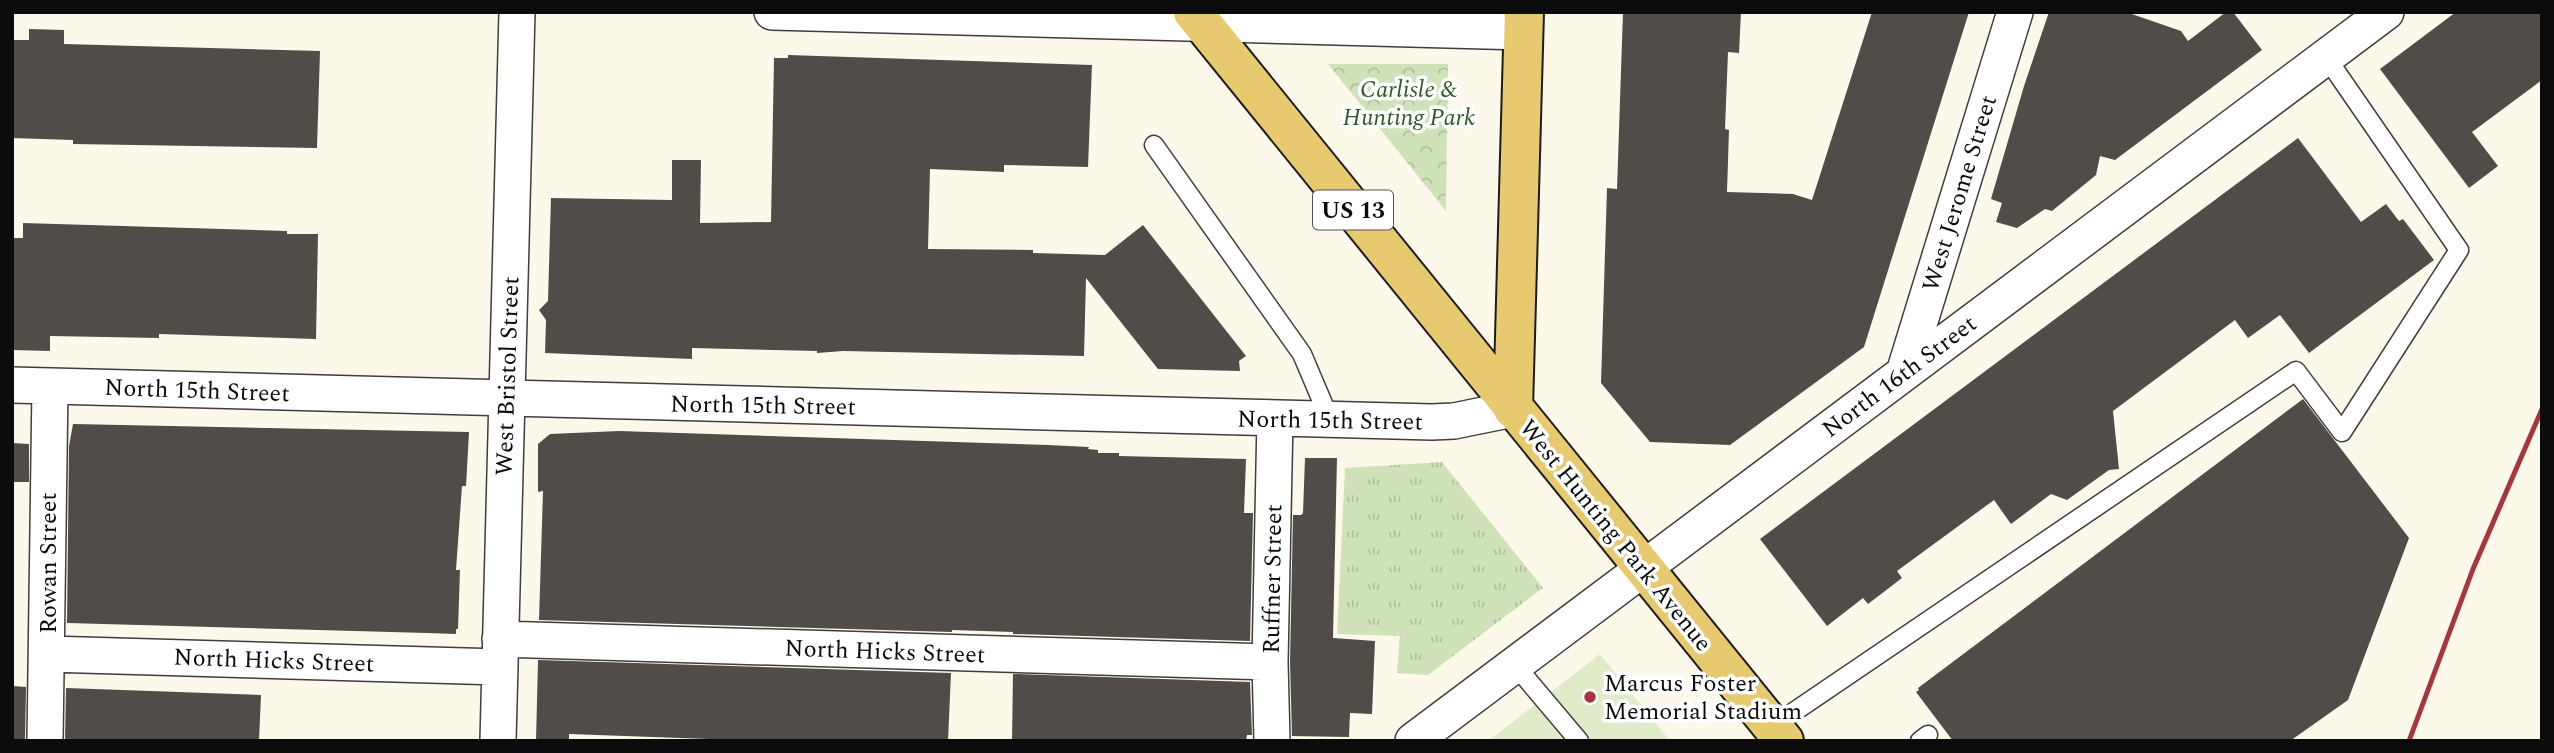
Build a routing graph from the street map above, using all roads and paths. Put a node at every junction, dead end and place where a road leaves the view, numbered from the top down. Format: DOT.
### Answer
graph roads {
  1 [pos="517,12"];
  2 [pos="772,12"];
  3 [pos="2015,12"];
  4 [pos="2386,12"];
  5 [pos="1197,18"];
  6 [pos="1523,22"];
  7 [pos="2326,57"];
  8 [pos="1154,145"];
  9 [pos="1904,373"];
  10 [pos="12,385"];
  11 [pos="50,386"];
  12 [pos="507,398"];
  13 [pos="1513,409"];
  14 [pos="1275,418"];
  15 [pos="1330,420"];
  16 [pos="1643,568"];
  17 [pos="48,653"];
  18 [pos="500,653"];
  19 [pos="1270,662"];
  20 [pos="1515,665"];
  21 [pos="1778,734"];
  22 [pos="46,741"];
  23 [pos="498,741"];
  24 [pos="1272,741"];
  25 [pos="1413,741"];
  26 [pos="1579,741"];
  1 -- 12 [label="street, West Bristol Street"];
  2 -- 5 [label="street"];
  3 -- 9 [label="street, West Jerome Street"];
  4 -- 7 [label="street, North 16th Street"];
  5 -- 6 [label="street"];
  5 -- 13 [label="main road, US 13"];
  6 -- 13 [label="main road, West Hunting Park Avenue"];
  7 -- 9 [label="street, North 16th Street"];
  7 -- 21 [label="lane"];
  8 -- 15 [label="lane"];
  9 -- 16 [label="street, North 16th Street"];
  10 -- 11 [label="street, North 15th Street"];
  11 -- 12 [label="street, North 15th Street"];
  11 -- 17 [label="street, Rowan Street"];
  12 -- 14 [label="street, North 15th Street"];
  12 -- 18 [label="street, West Bristol Street"];
  13 -- 15 [label="street, North 15th Street"];
  13 -- 16 [label="main road, West Hunting Park Avenue / US 13"];
  14 -- 15 [label="street, North 15th Street"];
  14 -- 19 [label="street, Ruffner Street"];
  16 -- 20 [label="street, North 16th Street"];
  16 -- 21 [label="main road, West Hunting Park Avenue / US 13"];
  17 -- 18 [label="street, North Hicks Street"];
  17 -- 22 [label="street, Rowan Street"];
  18 -- 19 [label="street, North Hicks Street"];
  18 -- 23 [label="street, West Bristol Street"];
  19 -- 24 [label="street, Ruffner Street"];
  20 -- 25 [label="street, North 16th Street"];
  20 -- 26 [label="lane"];
}
